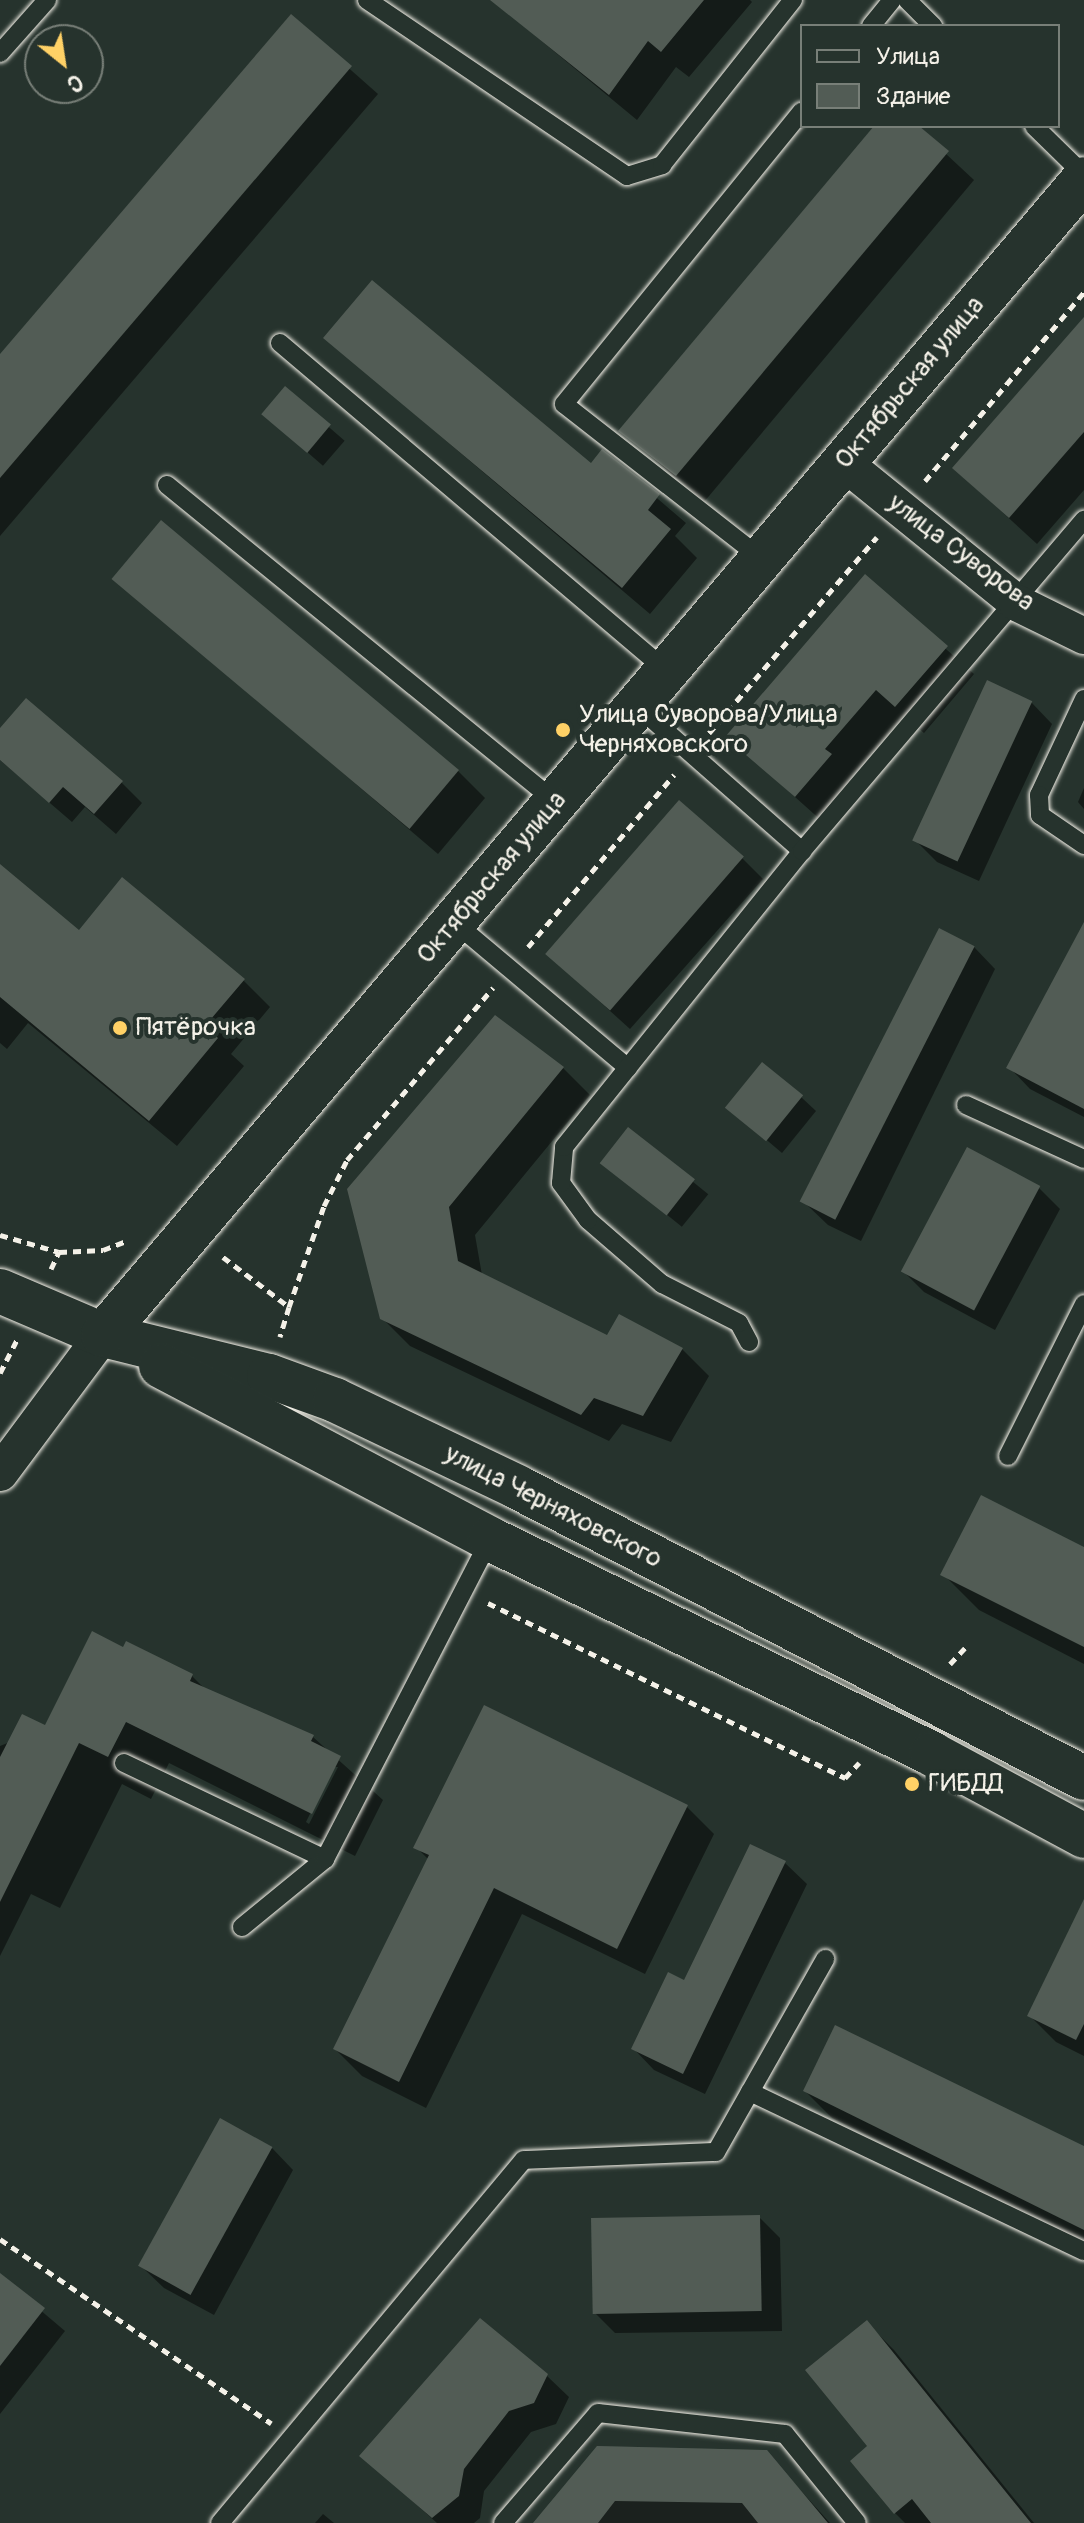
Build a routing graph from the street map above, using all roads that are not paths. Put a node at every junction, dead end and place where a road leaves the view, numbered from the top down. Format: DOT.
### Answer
graph roads {
  1 [pos="47,0"];
  2 [pos="367,0"];
  3 [pos="793,0"];
  4 [pos="892,0"];
  5 [pos="907,0"];
  6 [pos="873,24"];
  7 [pos="931,24"];
  8 [pos="0,53"];
  9 [pos="800,113"];
  10 [pos="1036,128"];
  11 [pos="1084,177"];
  12 [pos="280,343"];
  13 [pos="843,462"];
  14 [pos="167,485"];
  15 [pos="1084,520"];
  16 [pos="761,558"];
  17 [pos="1017,603"];
  18 [pos="1084,636"];
  19 [pos="667,671"];
  20 [pos="1084,699"];
  21 [pos="637,706"];
  22 [pos="556,802"];
  23 [pos="1084,845"];
  24 [pos="802,851"];
  25 [pos="454,922"];
  26 [pos="628,1068"];
  27 [pos="966,1105"];
  28 [pos="1084,1159"];
  29 [pos="0,1291"];
  30 [pos="1084,1304"];
  31 [pos="103,1335"];
  32 [pos="749,1342"];
  33 [pos="1008,1456"];
  34 [pos="0,1473"];
  35 [pos="490,1539"];
  36 [pos="124,1763"];
  37 [pos="1084,1778"];
  38 [pos="1084,1836"];
  39 [pos="325,1859"];
  40 [pos="242,1927"];
  41 [pos="825,1959"];
  42 [pos="750,2092"];
  43 [pos="1084,2251"];
  44 [pos="220,2523"];
  45 [pos="503,2523"];
  46 [pos="857,2523"];
  1 -- 8 [label="lane"];
  2 -- 3 [label="lane"];
  4 -- 6 [label="lane"];
  5 -- 7 [label="lane"];
  9 -- 16 [label="lane"];
  10 -- 11 [label="lane"];
  11 -- 13 [label="street, Октябрьская улица"];
  12 -- 19 [label="lane"];
  13 -- 16 [label="street, Октябрьская улица"];
  13 -- 17 [label="street, улица Суворова"];
  14 -- 22 [label="lane"];
  15 -- 17 [label="lane"];
  16 -- 19 [label="street, Октябрьская улица"];
  17 -- 18 [label="street, улица Суворова"];
  17 -- 24 [label="lane"];
  19 -- 21 [label="street, Октябрьская улица"];
  20 -- 23 [label="lane"];
  21 -- 22 [label="street, Октябрьская улица"];
  21 -- 24 [label="lane"];
  22 -- 25 [label="street, Октябрьская улица"];
  24 -- 26 [label="lane"];
  25 -- 26 [label="lane"];
  25 -- 31 [label="street, Октябрьская улица"];
  26 -- 32 [label="lane"];
  27 -- 28 [label="lane"];
  29 -- 31 [label="street, улица Черняховского"];
  30 -- 33 [label="lane"];
  31 -- 34 [label="street, Октябрьская улица"];
  31 -- 35 [label="street"];
  31 -- 37 [label="street, улица Черняховского"];
  35 -- 38 [label="street"];
  35 -- 39 [label="lane"];
  36 -- 39 [label="lane"];
  39 -- 40 [label="lane"];
  41 -- 42 [label="lane"];
  42 -- 43 [label="lane"];
  42 -- 44 [label="lane"];
  45 -- 46 [label="lane"];
}
